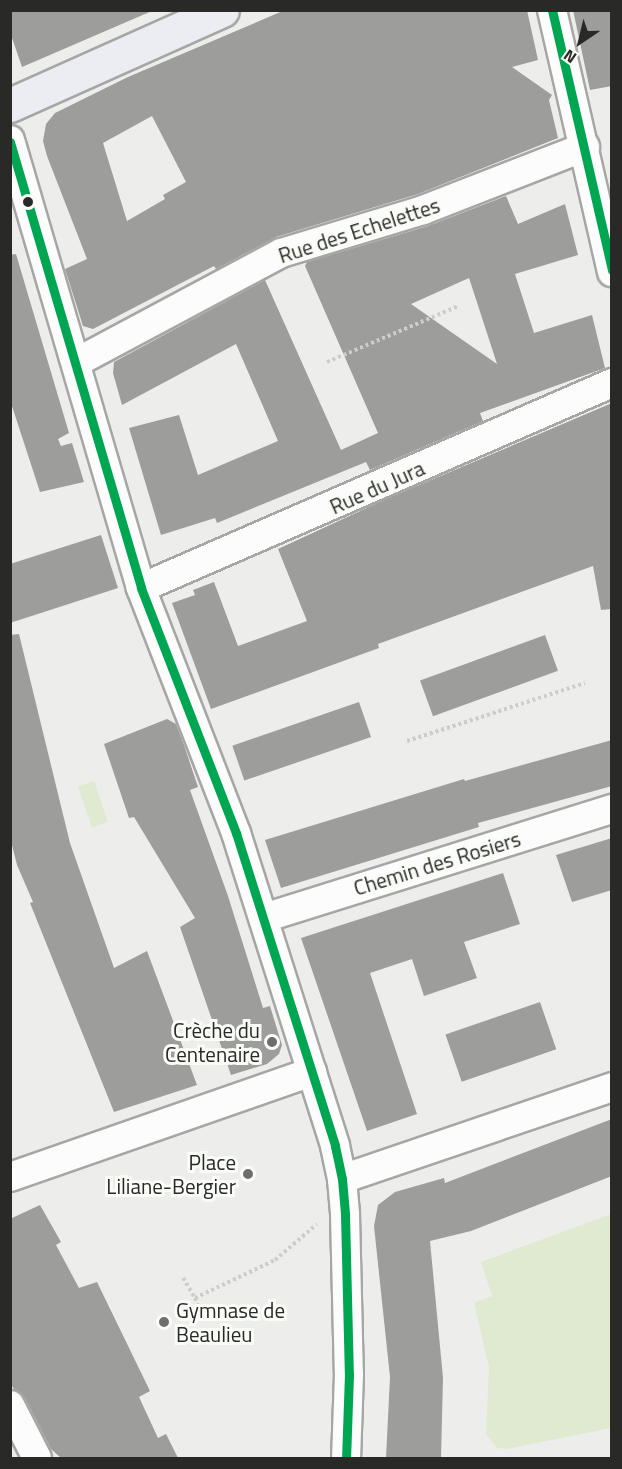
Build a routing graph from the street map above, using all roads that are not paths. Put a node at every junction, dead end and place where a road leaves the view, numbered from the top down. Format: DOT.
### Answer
graph roads {
  1 [pos="222,10"];
  2 [pos="552,10"];
  3 [pos="10,105"];
  4 [pos="10,141"];
  5 [pos="585,147"];
  6 [pos="612,272"];
  7 [pos="77,362"];
  8 [pos="612,383"];
  9 [pos="141,588"];
  10 [pos="612,809"];
  11 [pos="264,918"];
  12 [pos="312,1072"];
  13 [pos="612,1087"];
  14 [pos="10,1177"];
  15 [pos="342,1179"];
  16 [pos="10,1405"];
  17 [pos="37,1458"];
  18 [pos="346,1458"];
  1 -- 3 [label="main road"];
  2 -- 5 [label="street"];
  4 -- 7 [label="street"];
  5 -- 6 [label="street"];
  5 -- 7 [label="street, Rue des Echelettes"];
  7 -- 9 [label="street"];
  8 -- 9 [label="street, Rue du Jura"];
  9 -- 11 [label="street"];
  10 -- 11 [label="street, Chemin des Rosiers"];
  11 -- 12 [label="street"];
  12 -- 14 [label="street"];
  12 -- 15 [label="street"];
  13 -- 15 [label="street"];
  15 -- 18 [label="street"];
  16 -- 17 [label="street"];
}
